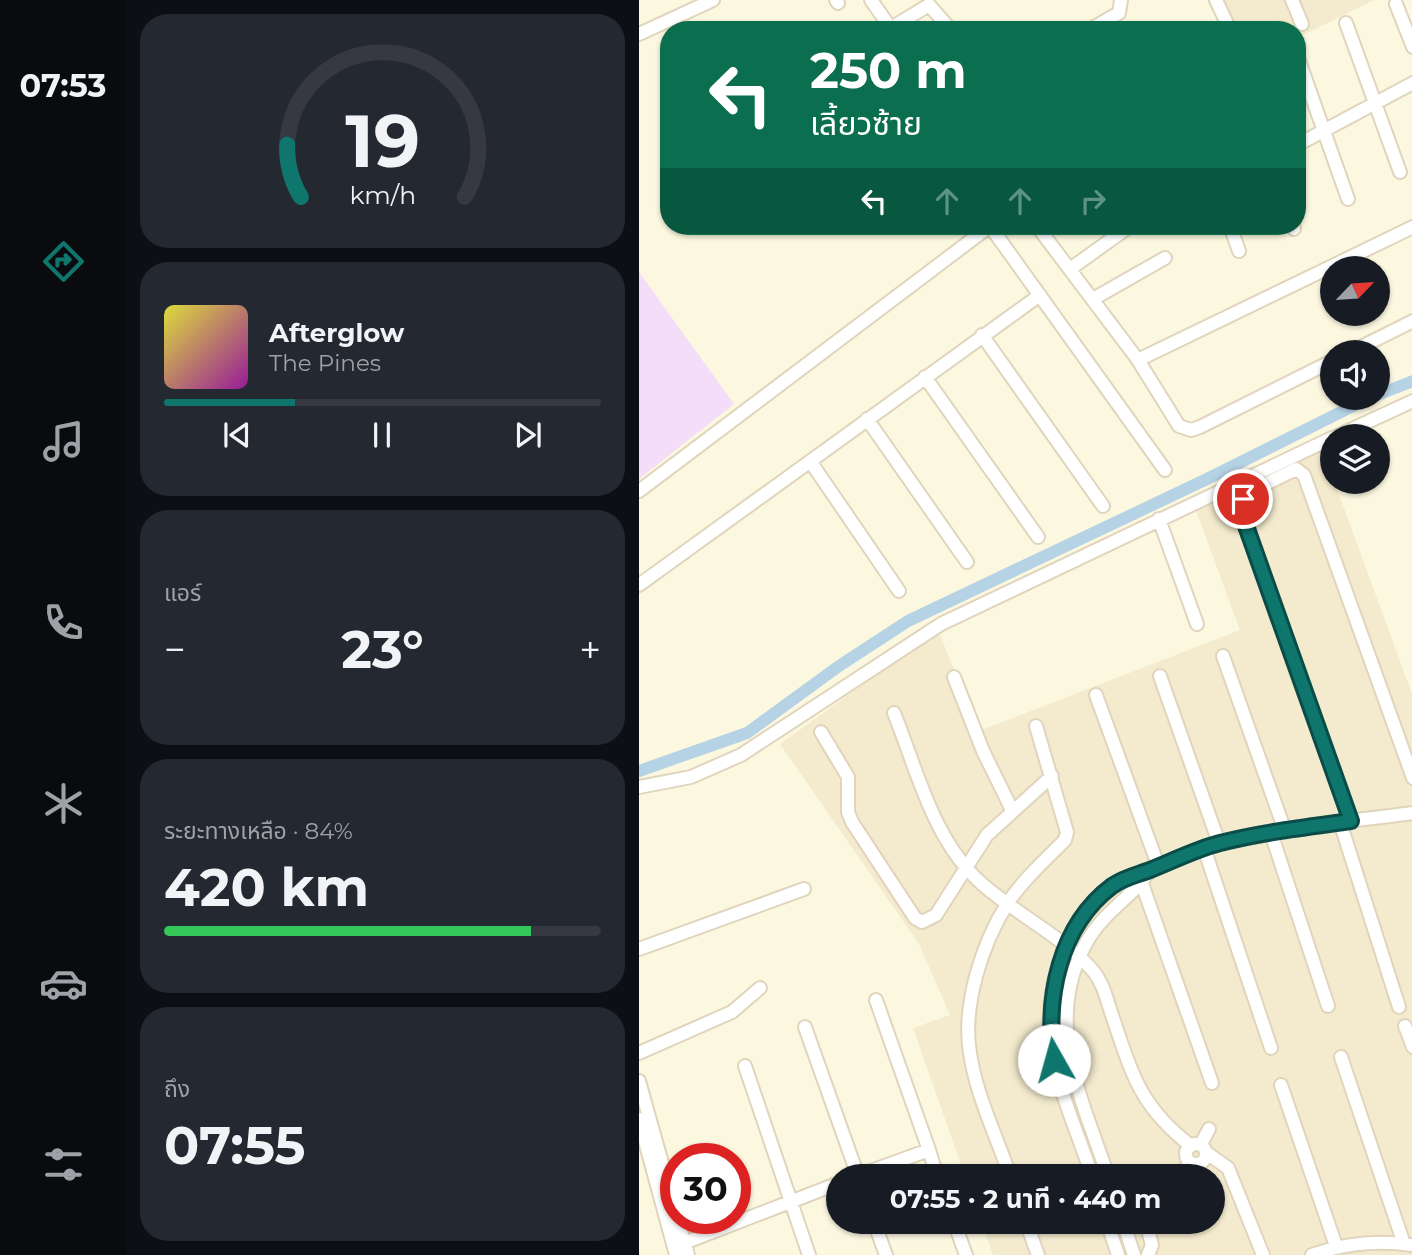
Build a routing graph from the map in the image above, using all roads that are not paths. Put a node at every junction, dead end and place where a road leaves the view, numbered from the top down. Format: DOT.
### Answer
graph roads {
  1 [pos="713,0"];
  2 [pos="871,0"];
  3 [pos="1121,0"];
  4 [pos="1216,0"];
  5 [pos="1292,0"];
  6 [pos="933,2"];
  7 [pos="1396,4"];
  8 [pos="667,21"];
  9 [pos="886,21"];
  10 [pos="904,21"];
  11 [pos="945,21"];
  12 [pos="1105,21"];
  13 [pos="1226,21"];
  14 [pos="1301,21"];
  15 [pos="1346,23"];
  16 [pos="660,24"];
  17 [pos="639,34"];
  18 [pos="1412,47"];
  19 [pos="1306,81"];
  20 [pos="1412,83"];
  21 [pos="1374,102"];
  22 [pos="1323,130"];
  23 [pos="1306,140"];
  24 [pos="1400,172"];
  25 [pos="1348,199"];
  26 [pos="1412,227"];
  27 [pos="978,235"];
  28 [pos="997,235"];
  29 [pos="1044,235"];
  30 [pos="1106,235"];
  31 [pos="1115,235"];
  32 [pos="1233,235"];
  33 [pos="1108,239"];
  34 [pos="1239,251"];
  35 [pos="1165,258"];
  36 [pos="1070,269"];
  37 [pos="1040,295"];
  38 [pos="1093,299"];
  39 [pos="1412,321"];
  40 [pos="981,335"];
  41 [pos="1375,340"];
  42 [pos="1138,360"];
  43 [pos="1320,367"];
  44 [pos="925,377"];
  45 [pos="1412,401"];
  46 [pos="867,419"];
  47 [pos="1363,424"];
  48 [pos="1320,444"];
  49 [pos="810,460"];
  50 [pos="1165,470"];
  51 [pos="639,491"];
  52 [pos="1103,506"];
  53 [pos="1159,519"];
  54 [pos="1038,537"];
  55 [pos="967,562"];
  56 [pos="639,585"];
  57 [pos="899,591"];
  58 [pos="1197,624"];
  59 [pos="1223,656"];
  60 [pos="1160,676"];
  61 [pos="954,677"];
  62 [pos="1096,695"];
  63 [pos="894,713"];
  64 [pos="1036,726"];
  65 [pos="822,732"];
  66 [pos="1053,776"];
  67 [pos="1412,778"];
  68 [pos="639,787"];
  69 [pos="1012,810"];
  70 [pos="1411,817"];
  71 [pos="1346,822"];
  72 [pos="1285,831"];
  73 [pos="1271,832"];
  74 [pos="1219,843"];
  75 [pos="1204,848"];
  76 [pos="965,866"];
  77 [pos="1147,872"];
  78 [pos="804,889"];
  79 [pos="1007,904"];
  80 [pos="1066,948"];
  81 [pos="639,949"];
  82 [pos="1079,957"];
  83 [pos="760,988"];
  84 [pos="876,1000"];
  85 [pos="1328,1006"];
  86 [pos="1399,1007"];
  87 [pos="1405,1026"];
  88 [pos="805,1027"];
  89 [pos="1271,1048"];
  90 [pos="1412,1048"];
  91 [pos="639,1054"];
  92 [pos="1341,1057"];
  93 [pos="745,1066"];
  94 [pos="639,1081"];
  95 [pos="1212,1083"];
  96 [pos="1281,1085"];
  97 [pos="639,1119"];
  98 [pos="1209,1129"];
  99 [pos="1200,1148"];
  100 [pos="928,1150"];
  101 [pos="660,1158"];
  102 [pos="854,1164"];
  103 [pos="890,1164"];
  104 [pos="933,1164"];
  105 [pos="1007,1164"];
  106 [pos="1089,1164"];
  107 [pos="1103,1164"];
  108 [pos="1189,1164"];
  109 [pos="826,1188"];
  110 [pos="789,1202"];
  111 [pos="878,1234"];
  112 [pos="958,1234"];
  113 [pos="1030,1234"];
  114 [pos="1111,1234"];
  115 [pos="1127,1234"];
  116 [pos="1150,1234"];
  117 [pos="1408,1245"];
  118 [pos="1336,1246"];
  119 [pos="686,1249"];
  120 [pos="676,1255"];
  121 [pos="809,1255"];
  122 [pos="886,1255"];
  123 [pos="966,1255"];
  124 [pos="1038,1255"];
  125 [pos="1118,1255"];
  126 [pos="1134,1255"];
  127 [pos="1148,1255"];
  128 [pos="1263,1255"];
  129 [pos="1312,1255"];
  1 -- 8 [label="street"];
  2 -- 9 [label="street"];
  3 -- 12 [label="street"];
  4 -- 13 [label="street"];
  5 -- 14 [label="street"];
  6 -- 10 [label="street"];
  6 -- 11 [label="street"];
  7 -- 18 [label="street"];
  15 -- 21 [label="street"];
  16 -- 17 [label="street"];
  19 -- 22 [label="street"];
  20 -- 21 [label="street"];
  21 -- 22 [label="street"];
  21 -- 24 [label="street"];
  22 -- 23 [label="street"];
  22 -- 25 [label="street"];
  26 -- 42 [label="street"];
  27 -- 51 [label="street"];
  28 -- 37 [label="street"];
  29 -- 36 [label="street"];
  30 -- 33 [label="street"];
  31 -- 33 [label="street"];
  32 -- 34 [label="street"];
  33 -- 36 [label="street"];
  35 -- 38 [label="street"];
  36 -- 38 [label="street"];
  37 -- 40 [label="street"];
  37 -- 50 [label="street"];
  38 -- 42 [label="street"];
  39 -- 41 [label="street"];
  40 -- 44 [label="street"];
  40 -- 52 [label="street"];
  42 -- 43 [label="street"];
  44 -- 46 [label="street"];
  44 -- 54 [label="street"];
  45 -- 47 [label="street"];
  46 -- 49 [label="street"];
  46 -- 55 [label="street"];
  48 -- 53 [label="street"];
  49 -- 56 [label="street"];
  49 -- 57 [label="street"];
  53 -- 58 [label="street"];
  53 -- 68 [label="street"];
  59 -- 72 [label="street"];
  60 -- 74 [label="street"];
  61 -- 69 [label="street"];
  62 -- 77 [label="street"];
  63 -- 76 [label="street"];
  64 -- 66 [label="street"];
  65 -- 76 [label="street"];
  66 -- 69 [label="street"];
  66 -- 79 [label="street"];
  67 -- 71 [label="street"];
  69 -- 76 [label="street"];
  70 -- 71 [label="street"];
  71 -- 72 [label="street"];
  71 -- 86 [label="street"];
  72 -- 73 [label="street"];
  73 -- 74 [label="street"];
  73 -- 85 [label="street"];
  74 -- 75 [label="street"];
  75 -- 77 [label="street"];
  75 -- 89 [label="street"];
  76 -- 79 [label="street"];
  77 -- 80 [label="street"];
  77 -- 82 [label="street"];
  77 -- 95 [label="street"];
  78 -- 81 [label="street"];
  79 -- 80 [label="street"];
  79 -- 105 [label="street"];
  80 -- 82 [label="street"];
  80 -- 106 [label="street"];
  82 -- 99 [label="street"];
  82 -- 107 [label="street"];
  83 -- 91 [label="street"];
  84 -- 100 [label="street"];
  87 -- 90 [label="street"];
  88 -- 102 [label="street"];
  92 -- 117 [label="street"];
  93 -- 110 [label="street"];
  94 -- 101 [label="street"];
  96 -- 118 [label="street"];
  97 -- 120 [label="street"];
  98 -- 99 [label="street"];
  99 -- 108 [label="street"];
  99 -- 128 [label="street"];
  100 -- 103 [label="street"];
  100 -- 104 [label="street"];
  109 -- 110 [label="street"];
  110 -- 119 [label="street"];
  110 -- 121 [label="street"];
  111 -- 122 [label="street"];
  112 -- 123 [label="street"];
  113 -- 124 [label="street"];
  114 -- 125 [label="street"];
  115 -- 126 [label="street"];
  116 -- 127 [label="street"];
  117 -- 118 [label="street"];
  118 -- 129 [label="street"];
}
